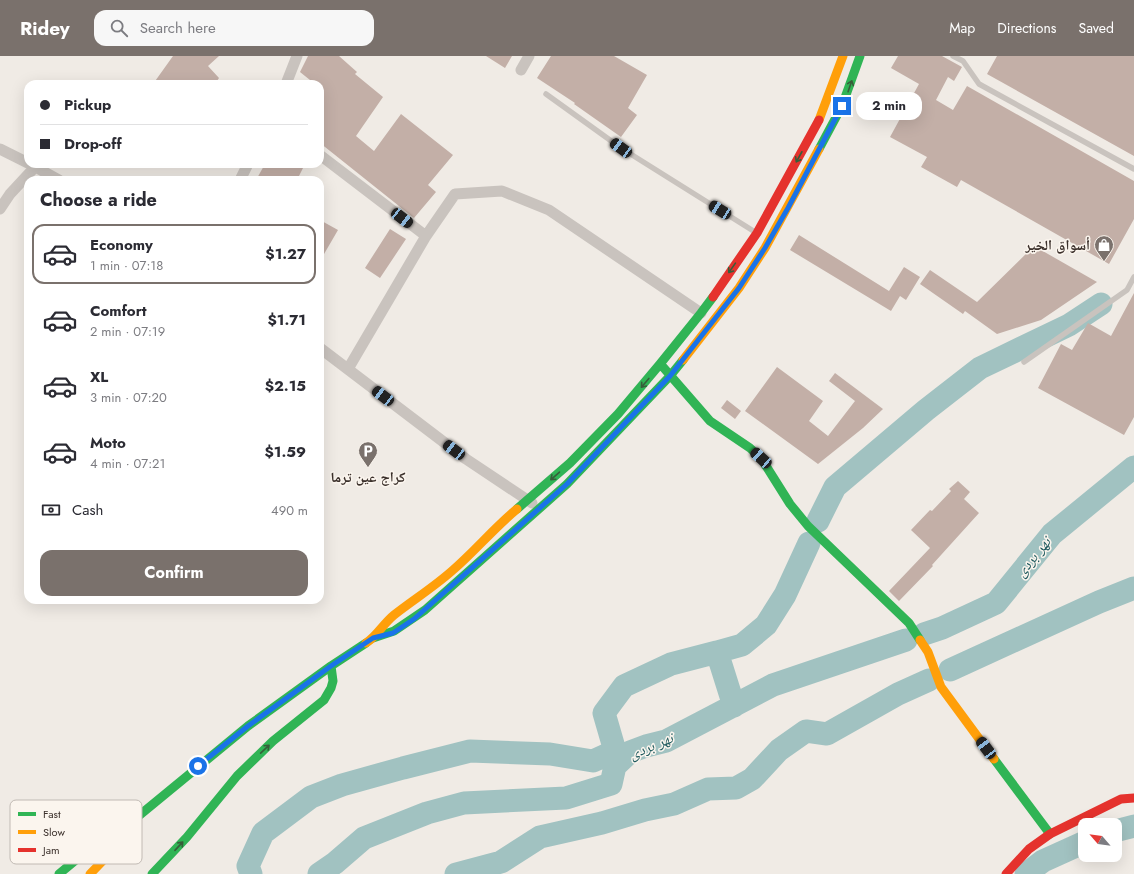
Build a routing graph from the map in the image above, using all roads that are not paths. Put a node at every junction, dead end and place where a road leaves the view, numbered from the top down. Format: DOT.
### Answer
graph roads {
  1 [pos="297,56"];
  2 [pos="529,56"];
  3 [pos="843,56"];
  4 [pos="860,56"];
  5 [pos="954,56"];
  6 [pos="521,70"];
  7 [pos="288,80"];
  8 [pos="546,94"];
  9 [pos="0,149"];
  10 [pos="324,158"];
  11 [pos="24,161"];
  12 [pos="29,168"];
  13 [pos="37,168"];
  14 [pos="1134,169"];
  15 [pos="52,176"];
  16 [pos="0,209"];
  17 [pos="757,233"];
  18 [pos="426,236"];
  19 [pos="1134,277"];
  20 [pos="701,313"];
  21 [pos="324,351"];
  22 [pos="1024,362"];
  23 [pos="660,364"];
  24 [pos="348,369"];
  25 [pos="670,376"];
  26 [pos="527,500"];
  27 [pos="540,508"];
  28 [pos="373,638"];
  29 [pos="331,666"];
  30 [pos="1134,798"];
  31 [pos="142,813"];
  32 [pos="1050,834"];
  33 [pos="71,864"];
  34 [pos="100,864"];
  35 [pos="59,874"];
  36 [pos="90,874"];
  37 [pos="152,874"];
  38 [pos="1006,874"];
  1 -- 7 [label="street"];
  2 -- 6 [label="street"];
  3 -- 17 [label="main road, one-way"];
  25 -- 4 [label="main road, one-way"];
  5 -- 14 [label="lane"];
  8 -- 17 [label="lane"];
  9 -- 11 [label="street"];
  10 -- 18 [label="street"];
  12 -- 16 [label="street"];
  13 -- 15 [label="street"];
  17 -- 20 [label="main road, one-way"];
  18 -- 20 [label="street"];
  18 -- 24 [label="street"];
  19 -- 22 [label="lane"];
  20 -- 23 [label="main road"];
  21 -- 24 [label="street"];
  23 -- 25 [label="main road"];
  23 -- 26 [label="main road, one-way"];
  24 -- 26 [label="street"];
  25 -- 27 [label="main road"];
  25 -- 32 [label="main road"];
  26 -- 27 [label="street"];
  26 -- 28 [label="main road"];
  27 -- 28 [label="main road"];
  28 -- 29 [label="main road"];
  29 -- 31 [label="main road"];
  37 -- 29 [label="main road, one-way"];
  30 -- 32 [label="main road"];
  32 -- 38 [label="main road"];
  33 -- 35 [label="main road"];
  34 -- 36 [label="main road"];
}
